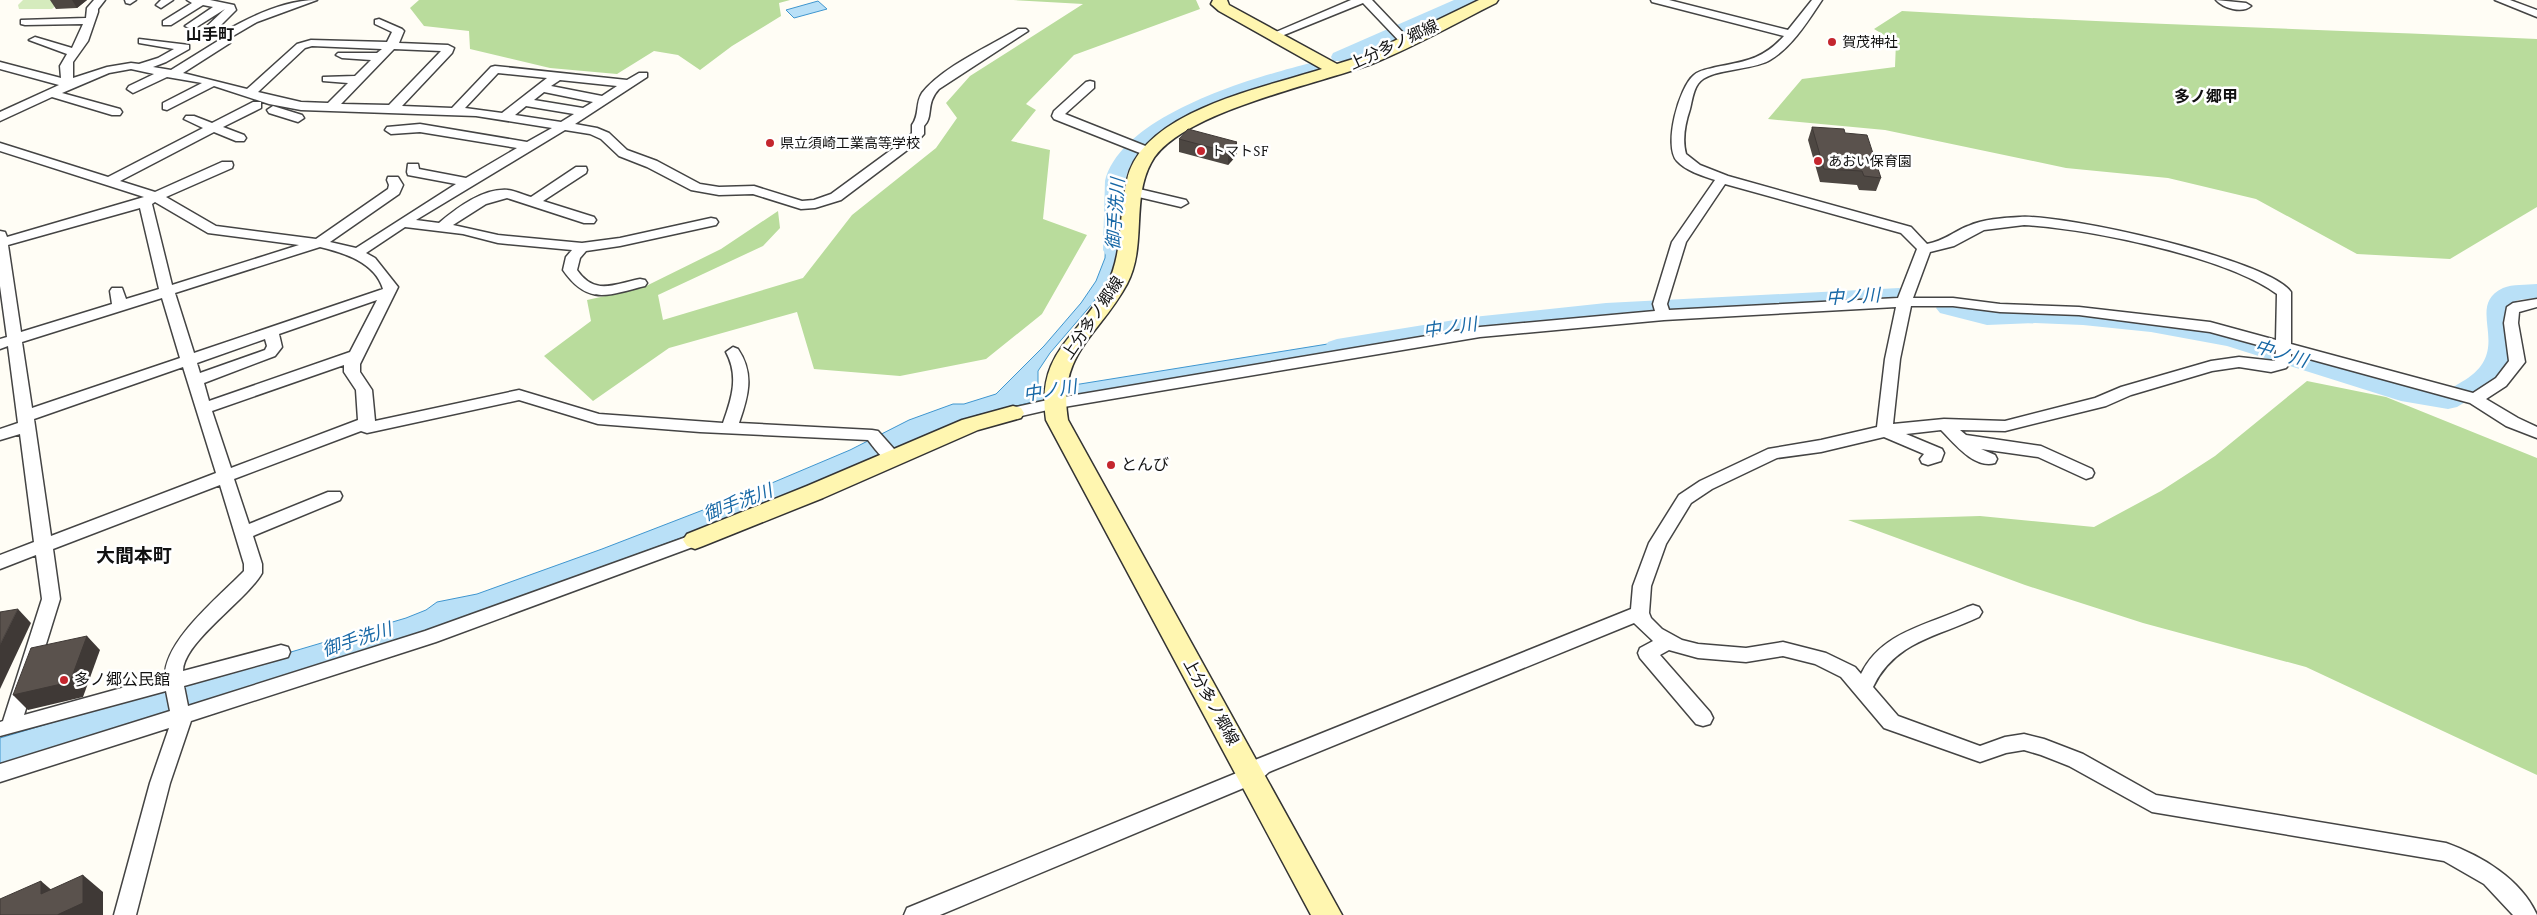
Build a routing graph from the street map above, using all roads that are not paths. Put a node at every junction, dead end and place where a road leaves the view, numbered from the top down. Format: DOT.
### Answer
graph roads {
  1 [pos="100,0"];
  2 [pos="312,0"];
  3 [pos="1220,0"];
  4 [pos="1360,0"];
  5 [pos="1366,0"];
  6 [pos="1491,0"];
  7 [pos="1656,0"];
  8 [pos="1817,0"];
  9 [pos="2221,0"];
  10 [pos="2500,0"];
  11 [pos="197,1"];
  12 [pos="223,6"];
  13 [pos="2246,6"];
  14 [pos="2537,14"];
  15 [pos="90,21"];
  16 [pos="25,22"];
  17 [pos="379,22"];
  18 [pos="167,23"];
  19 [pos="192,26"];
  20 [pos="1022,31"];
  21 [pos="228,34"];
  22 [pos="1790,34"];
  23 [pos="1275,35"];
  24 [pos="1400,37"];
  25 [pos="35,40"];
  26 [pos="143,41"];
  27 [pos="392,45"];
  28 [pos="72,52"];
  29 [pos="342,55"];
  30 [pos="382,57"];
  31 [pos="0,65"];
  32 [pos="143,66"];
  33 [pos="1336,70"];
  34 [pos="169,74"];
  35 [pos="643,75"];
  36 [pos="557,76"];
  37 [pos="328,79"];
  38 [pos="360,80"];
  39 [pos="68,84"];
  40 [pos="210,84"];
  41 [pos="629,84"];
  42 [pos="1090,85"];
  43 [pos="543,88"];
  44 [pos="133,89"];
  45 [pos="50,93"];
  46 [pos="248,94"];
  47 [pos="604,100"];
  48 [pos="526,102"];
  49 [pos="0,105"];
  50 [pos="257,105"];
  51 [pos="167,106"];
  52 [pos="330,108"];
  53 [pos="16,110"];
  54 [pos="391,110"];
  55 [pos="116,112"];
  56 [pos="455,112"];
  57 [pos="585,112"];
  58 [pos="504,117"];
  59 [pos="0,118"];
  60 [pos="298,118"];
  61 [pos="190,119"];
  62 [pos="212,127"];
  63 [pos="562,127"];
  64 [pos="391,130"];
  65 [pos="240,138"];
  66 [pos="529,146"];
  67 [pos="0,147"];
  68 [pos="1145,150"];
  69 [pos="227,165"];
  70 [pos="413,167"];
  71 [pos="581,170"];
  72 [pos="1723,178"];
  73 [pos="393,180"];
  74 [pos="109,182"];
  75 [pos="468,182"];
  76 [pos="1135,192"];
  77 [pos="150,199"];
  78 [pos="532,202"];
  79 [pos="1181,203"];
  80 [pos="589,220"];
  81 [pos="711,222"];
  82 [pos="404,223"];
  83 [pos="442,227"];
  84 [pos="0,240"];
  85 [pos="319,243"];
  86 [pos="582,247"];
  87 [pos="1924,249"];
  88 [pos="357,253"];
  89 [pos="640,283"];
  90 [pos="117,291"];
  91 [pos="390,291"];
  92 [pos="168,292"];
  93 [pos="1905,302"];
  94 [pos="2537,303"];
  95 [pos="120,306"];
  96 [pos="1662,310"];
  97 [pos="271,333"];
  98 [pos="7,342"];
  99 [pos="2284,351"];
  100 [pos="733,352"];
  101 [pos="355,356"];
  102 [pos="189,360"];
  103 [pos="197,380"];
  104 [pos="1054,395"];
  105 [pos="2465,396"];
  106 [pos="205,408"];
  107 [pos="1014,412"];
  108 [pos="26,421"];
  109 [pos="368,422"];
  110 [pos="1944,424"];
  111 [pos="729,428"];
  112 [pos="1885,431"];
  113 [pos="2537,433"];
  114 [pos="0,435"];
  115 [pos="1961,440"];
  116 [pos="891,455"];
  117 [pos="1928,459"];
  118 [pos="1989,459"];
  119 [pos="2086,473"];
  120 [pos="225,476"];
  121 [pos="334,496"];
  122 [pos="244,533"];
  123 [pos="694,540"];
  124 [pos="43,545"];
  125 [pos="0,562"];
  126 [pos="1973,612"];
  127 [pos="1640,613"];
  128 [pos="1669,642"];
  129 [pos="281,652"];
  130 [pos="175,684"];
  131 [pos="1863,688"];
  132 [pos="181,712"];
  133 [pos="1703,718"];
  134 [pos="5,728"];
  135 [pos="0,773"];
  136 [pos="1251,776"];
  137 [pos="125,915"];
  138 [pos="915,915"];
  139 [pos="1327,915"];
  140 [pos="2526,915"];
  1 -- 15 [label="street"];
  2 -- 21 [label="street"];
  3 -- 23 [label="main road"];
  4 -- 23 [label="street"];
  5 -- 24 [label="street"];
  6 -- 24 [label="main road, 上分多ノ郷線"];
  7 -- 22 [label="street"];
  8 -- 22 [label="street"];
  9 -- 13 [label="street"];
  10 -- 14 [label="street"];
  11 -- 12 [label="street"];
  11 -- 18 [label="street"];
  12 -- 19 [label="street"];
  12 -- 21 [label="street"];
  15 -- 16 [label="street"];
  15 -- 28 [label="street"];
  17 -- 27 [label="street"];
  20 -- 63 [label="street"];
  21 -- 34 [label="street"];
  22 -- 72 [label="street"];
  23 -- 33 [label="main road"];
  24 -- 33 [label="main road, 上分多ノ郷線"];
  25 -- 28 [label="street"];
  26 -- 32 [label="street"];
  27 -- 30 [label="street"];
  27 -- 46 [label="street"];
  27 -- 54 [label="street"];
  28 -- 39 [label="street"];
  29 -- 30 [label="street"];
  30 -- 38 [label="street"];
  31 -- 39 [label="street"];
  32 -- 34 [label="street"];
  32 -- 39 [label="street"];
  33 -- 68 [label="main road, 上分多ノ郷線"];
  34 -- 40 [label="street"];
  34 -- 44 [label="street"];
  35 -- 41 [label="street"];
  36 -- 41 [label="street"];
  36 -- 43 [label="street"];
  36 -- 56 [label="street"];
  37 -- 38 [label="street"];
  38 -- 52 [label="street"];
  39 -- 45 [label="street"];
  40 -- 46 [label="street"];
  40 -- 50 [label="street"];
  40 -- 51 [label="street"];
  41 -- 47 [label="street"];
  42 -- 68 [label="street"];
  43 -- 47 [label="street"];
  43 -- 48 [label="street"];
  45 -- 53 [label="street"];
  45 -- 55 [label="street"];
  46 -- 52 [label="street"];
  47 -- 57 [label="street"];
  48 -- 57 [label="street"];
  48 -- 58 [label="street"];
  49 -- 53 [label="street"];
  50 -- 60 [label="street"];
  50 -- 62 [label="street"];
  52 -- 54 [label="street"];
  53 -- 59 [label="street"];
  54 -- 56 [label="street"];
  56 -- 58 [label="street"];
  57 -- 63 [label="street"];
  58 -- 63 [label="street"];
  61 -- 62 [label="street"];
  62 -- 65 [label="street"];
  62 -- 74 [label="street"];
  63 -- 66 [label="street"];
  64 -- 66 [label="street"];
  66 -- 75 [label="street"];
  67 -- 74 [label="street"];
  68 -- 76 [label="main road, 上分多ノ郷線"];
  69 -- 77 [label="street"];
  70 -- 75 [label="street"];
  71 -- 78 [label="street"];
  72 -- 87 [label="street"];
  72 -- 96 [label="street"];
  73 -- 85 [label="street"];
  74 -- 77 [label="street"];
  75 -- 82 [label="street"];
  76 -- 79 [label="street"];
  76 -- 104 [label="main road, 上分多ノ郷線"];
  77 -- 84 [label="street"];
  77 -- 85 [label="street"];
  77 -- 92 [label="street"];
  78 -- 80 [label="street"];
  78 -- 83 [label="street"];
  81 -- 86 [label="street"];
  82 -- 83 [label="street"];
  82 -- 88 [label="street"];
  83 -- 86 [label="street"];
  84 -- 98 [label="street"];
  85 -- 88 [label="street"];
  85 -- 92 [label="street"];
  86 -- 89 [label="street"];
  87 -- 93 [label="street"];
  87 -- 99 [label="street"];
  88 -- 91 [label="street"];
  90 -- 95 [label="street"];
  91 -- 97 [label="street"];
  91 -- 101 [label="street"];
  92 -- 95 [label="street"];
  92 -- 102 [label="street"];
  93 -- 96 [label="street"];
  93 -- 99 [label="street"];
  93 -- 112 [label="street"];
  94 -- 105 [label="street"];
  95 -- 98 [label="street"];
  96 -- 104 [label="street"];
  97 -- 102 [label="street"];
  97 -- 103 [label="street"];
  98 -- 108 [label="street"];
  99 -- 105 [label="street"];
  99 -- 110 [label="street"];
  100 -- 111 [label="street"];
  101 -- 106 [label="street"];
  101 -- 109 [label="street"];
  102 -- 103 [label="street"];
  102 -- 108 [label="street"];
  103 -- 106 [label="street"];
  104 -- 107 [label="street"];
  104 -- 136 [label="main road, 上分多ノ郷線"];
  105 -- 113 [label="street"];
  106 -- 120 [label="street"];
  107 -- 116 [label="main road"];
  108 -- 114 [label="street"];
  108 -- 124 [label="street"];
  109 -- 111 [label="street"];
  109 -- 120 [label="street"];
  110 -- 112 [label="street"];
  110 -- 115 [label="street"];
  111 -- 116 [label="street"];
  112 -- 117 [label="street"];
  112 -- 127 [label="street"];
  115 -- 118 [label="street"];
  115 -- 119 [label="street"];
  116 -- 123 [label="main road"];
  120 -- 122 [label="street"];
  120 -- 124 [label="street"];
  121 -- 122 [label="street"];
  122 -- 130 [label="street"];
  123 -- 132 [label="street"];
  124 -- 125 [label="street"];
  124 -- 134 [label="street"];
  126 -- 131 [label="street"];
  127 -- 128 [label="street"];
  127 -- 136 [label="street"];
  128 -- 131 [label="street"];
  128 -- 133 [label="street"];
  129 -- 130 [label="street"];
  130 -- 132 [label="street"];
  130 -- 134 [label="street"];
  131 -- 140 [label="street"];
  132 -- 135 [label="street"];
  132 -- 137 [label="street"];
  136 -- 138 [label="street"];
  136 -- 139 [label="main road, 上分多ノ郷線"];
}
